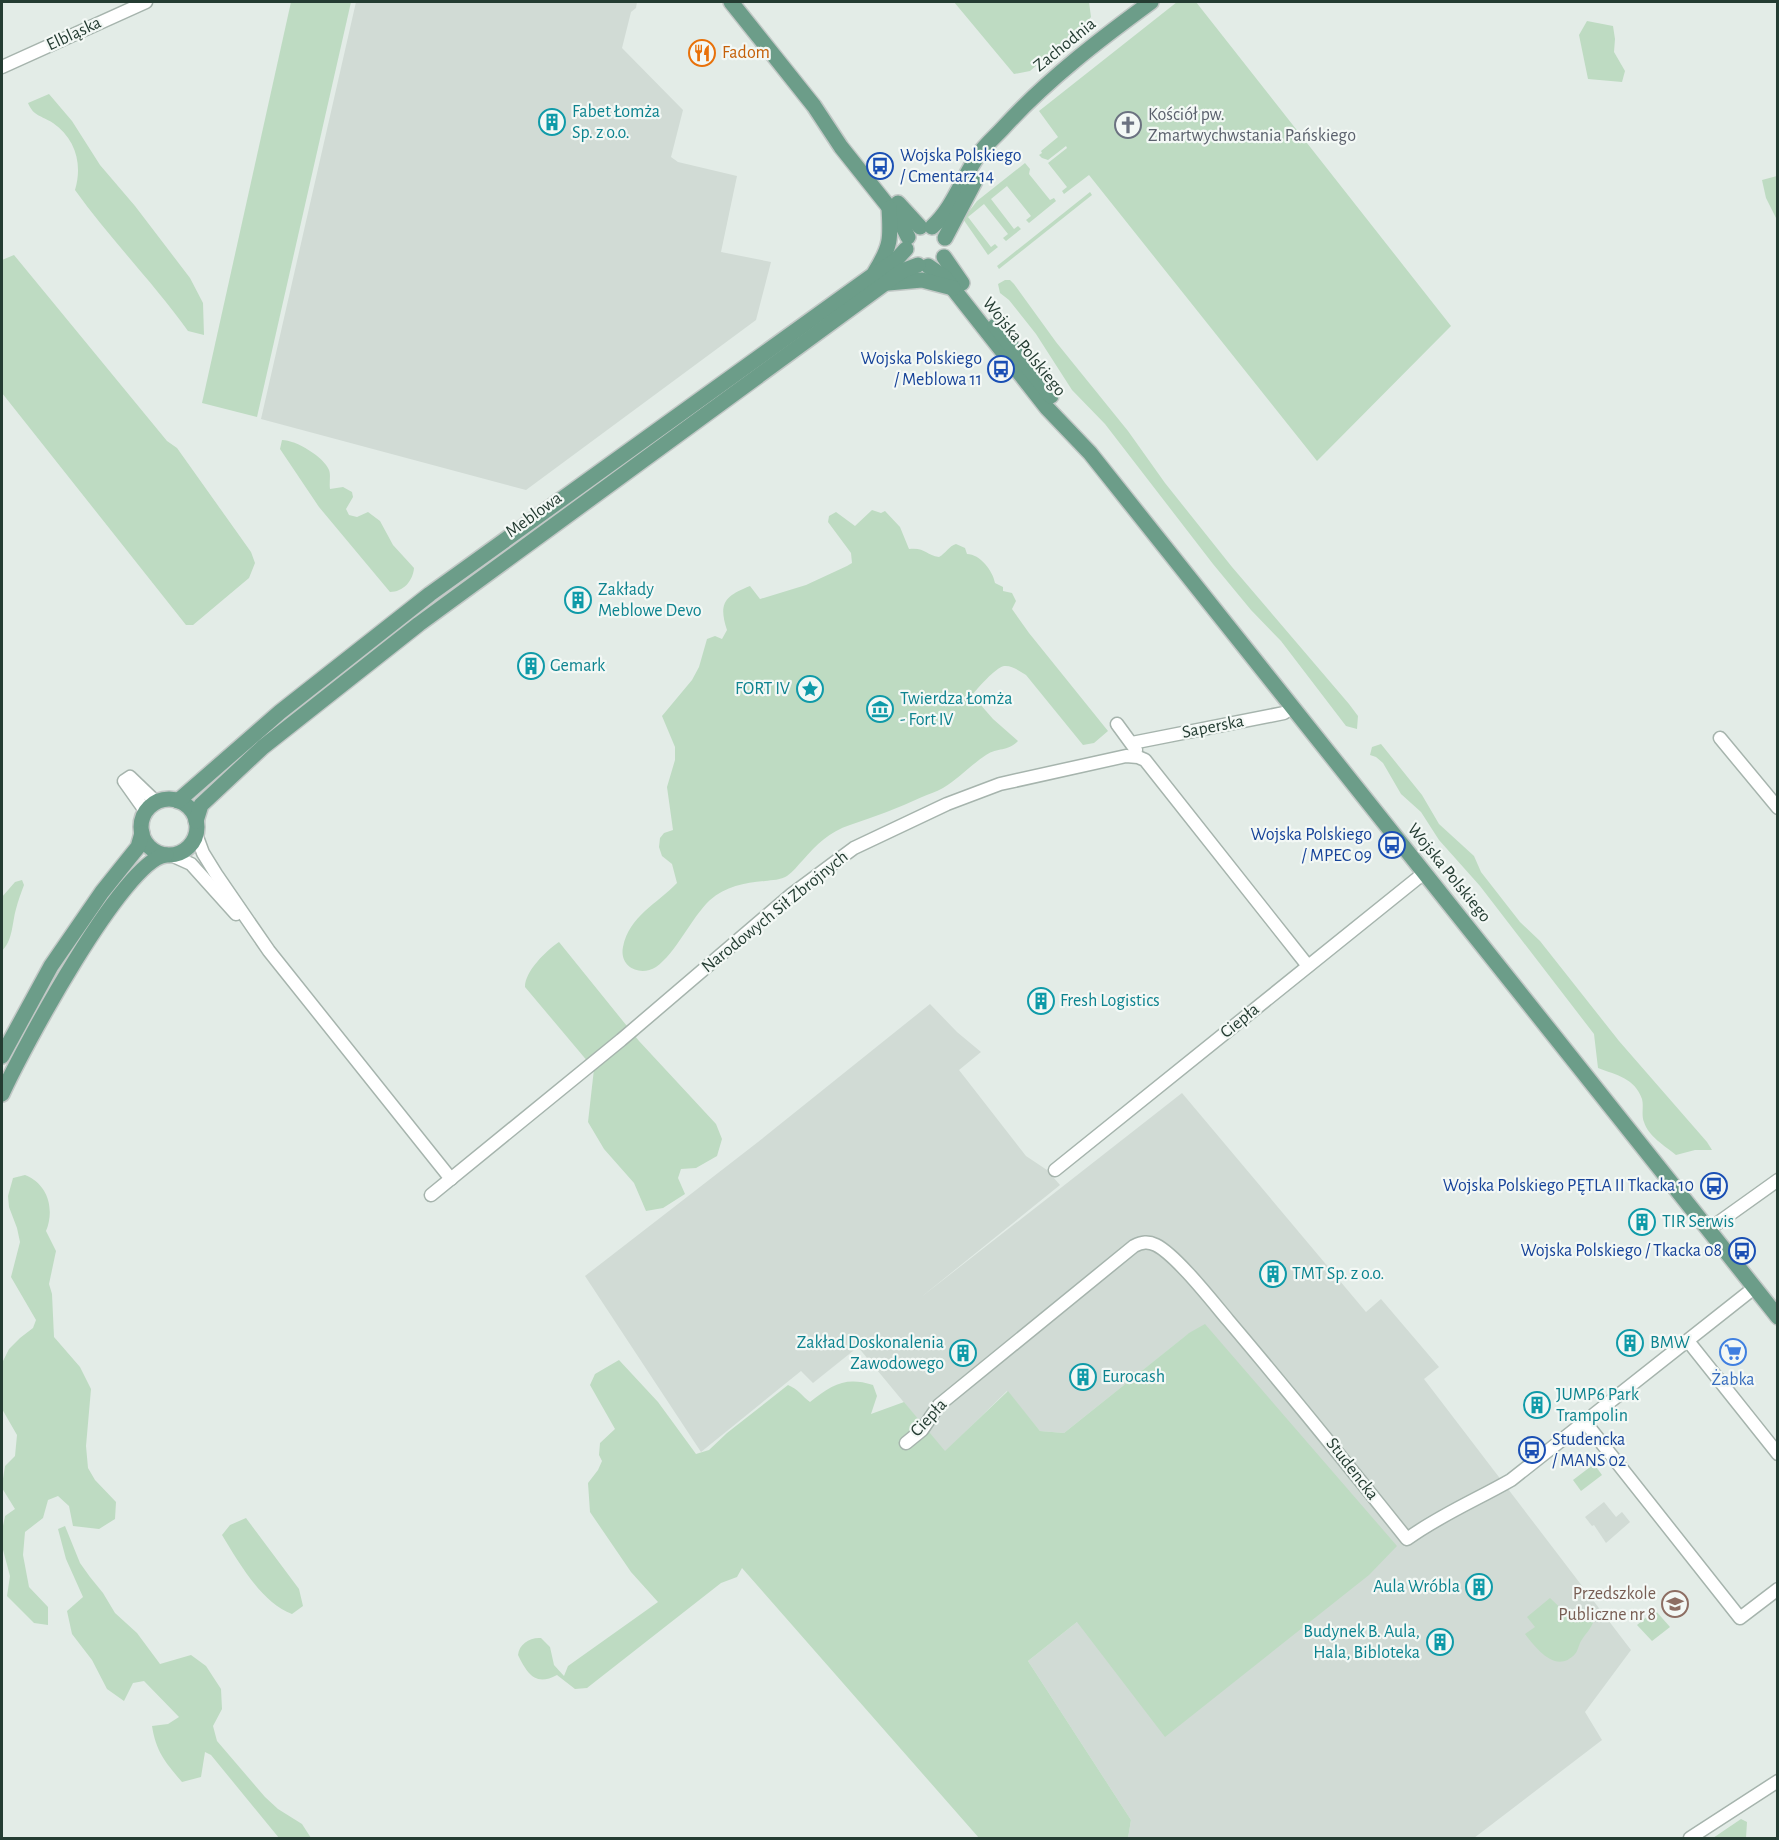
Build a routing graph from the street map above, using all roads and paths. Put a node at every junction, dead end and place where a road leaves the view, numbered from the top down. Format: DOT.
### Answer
graph roads {
  1 [pos="146,2"];
  2 [pos="731,2"];
  3 [pos="1151,2"];
  4 [pos="2,68"];
  5 [pos="814,106"];
  6 [pos="1007,124"];
  7 [pos="889,208"];
  8 [pos="926,227"];
  9 [pos="945,238"];
  10 [pos="907,243"];
  11 [pos="944,257"];
  12 [pos="923,266"];
  13 [pos="873,275"];
  14 [pos="888,283"];
  15 [pos="953,289"];
  16 [pos="1090,453"];
  17 [pos="1293,708"];
  18 [pos="1117,724"];
  19 [pos="1720,738"];
  20 [pos="1132,743"];
  21 [pos="1138,757"];
  22 [pos="127,779"];
  23 [pos="178,801"];
  24 [pos="151,807"];
  25 [pos="1778,808"];
  26 [pos="196,827"];
  27 [pos="142,833"];
  28 [pos="168,855"];
  29 [pos="1424,873"];
  30 [pos="269,951"];
  31 [pos="1308,966"];
  32 [pos="2,1056"];
  33 [pos="2,1094"];
  34 [pos="1055,1170"];
  35 [pos="451,1179"];
  36 [pos="1778,1180"];
  37 [pos="431,1195"];
  38 [pos="1708,1230"];
  39 [pos="1151,1243"];
  40 [pos="1754,1288"];
  41 [pos="1778,1317"];
  42 [pos="1688,1341"];
  43 [pos="1585,1422"];
  44 [pos="906,1443"];
  45 [pos="1778,1454"];
  46 [pos="1778,1589"];
  47 [pos="1778,1781"];
  48 [pos="1690,1839"];
  1 -- 4 [label="street, Elbląska"];
  2 -- 5 [label="main road"];
  3 -- 6 [label="main road, Zachodnia"];
  5 -- 7 [label="main road"];
  5 -- 8 [label="main road"];
  6 -- 8 [label="main road, Zachodnia"];
  6 -- 9 [label="main road, Zachodnia"];
  7 -- 10 [label="main road"];
  7 -- 13 [label="main road"];
  8 -- 9 [label="main road"];
  8 -- 10 [label="main road"];
  9 -- 11 [label="main road"];
  10 -- 12 [label="main road"];
  10 -- 13 [label="main road, Meblowa"];
  11 -- 12 [label="main road"];
  11 -- 16 [label="main road, Wojska Polskiego"];
  12 -- 14 [label="main road, Meblowa"];
  12 -- 15 [label="main road, Wojska Polskiego"];
  13 -- 23 [label="main road, Meblowa"];
  14 -- 15 [label="main road"];
  14 -- 26 [label="main road, Meblowa"];
  15 -- 16 [label="main road, Wojska Polskiego"];
  16 -- 17 [label="main road, Wojska Polskiego"];
  17 -- 20 [label="street, Saperska"];
  17 -- 29 [label="main road, Wojska Polskiego"];
  18 -- 20 [label="street"];
  19 -- 25 [label="street"];
  20 -- 21 [label="street"];
  21 -- 31 [label="street"];
  21 -- 35 [label="street, Narodowych Sił Zbrojnych"];
  22 -- 24 [label="street"];
  23 -- 24 [label="main road"];
  23 -- 26 [label="main road"];
  24 -- 27 [label="main road"];
  26 -- 28 [label="main road"];
  26 -- 30 [label="street"];
  27 -- 28 [label="main road"];
  27 -- 32 [label="main road"];
  28 -- 30 [label="street"];
  28 -- 33 [label="main road"];
  29 -- 31 [label="street, Ciepła"];
  29 -- 38 [label="main road, Wojska Polskiego"];
  30 -- 35 [label="street"];
  31 -- 34 [label="street, Ciepła"];
  35 -- 37 [label="street, Narodowych Sił Zbrojnych"];
  36 -- 38 [label="street"];
  38 -- 40 [label="main road, Wojska Polskiego"];
  39 -- 43 [label="street, Studencka"];
  39 -- 44 [label="street, Ciepła"];
  40 -- 41 [label="main road, Wojska Polskiego"];
  40 -- 42 [label="street, Studencka"];
  42 -- 43 [label="street, Studencka"];
  42 -- 45 [label="street"];
  43 -- 46 [label="street"];
  47 -- 48 [label="street"];
}
